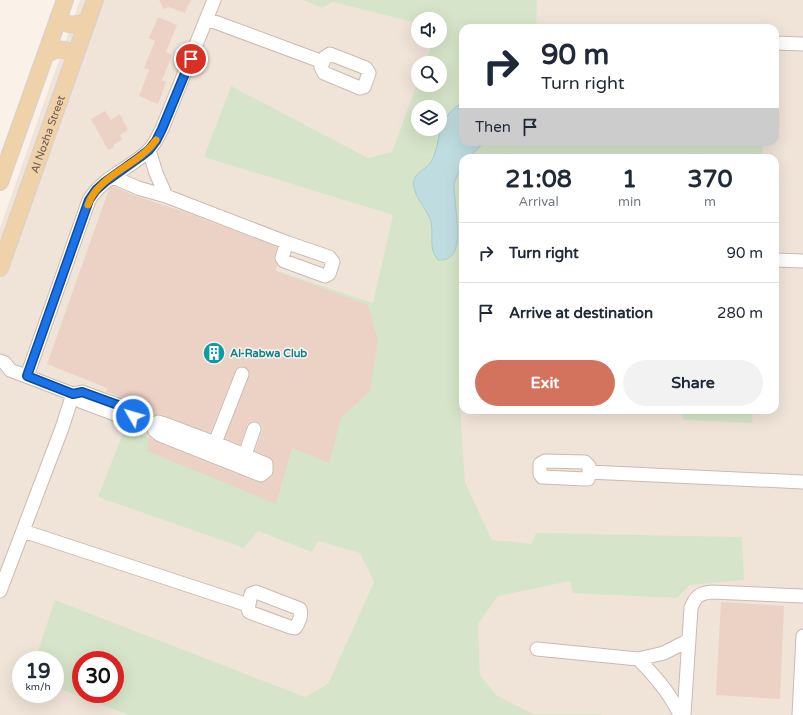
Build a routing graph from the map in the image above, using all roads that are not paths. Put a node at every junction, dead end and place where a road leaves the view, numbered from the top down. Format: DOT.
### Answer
graph roads {
  1 [pos="65,0"];
  2 [pos="95,0"];
  3 [pos="214,0"];
  4 [pos="58,19"];
  5 [pos="207,19"];
  6 [pos="86,20"];
  7 [pos="779,43"];
  8 [pos="803,44"];
  9 [pos="46,55"];
  10 [pos="75,56"];
  11 [pos="323,62"];
  12 [pos="149,150"];
  13 [pos="113,177"];
  14 [pos="0,182"];
  15 [pos="166,196"];
  16 [pos="288,243"];
  17 [pos="779,260"];
  18 [pos="803,261"];
  19 [pos="0,268"];
  20 [pos="3,368"];
  21 [pos="242,374"];
  22 [pos="27,376"];
  23 [pos="73,394"];
  24 [pos="254,429"];
  25 [pos="215,448"];
  26 [pos="245,455"];
  27 [pos="589,472"];
  28 [pos="803,482"];
  29 [pos="22,530"];
  30 [pos="0,591"];
  31 [pos="803,596"];
  32 [pos="248,605"];
  33 [pos="803,636"];
  34 [pos="689,640"];
  35 [pos="537,648"];
  36 [pos="638,659"];
  37 [pos="680,715"];
  38 [pos="684,715"];
  39 [pos="799,715"];
  1 -- 4 [label="main road"];
  2 -- 6 [label="main road, Al Nozha Street"];
  3 -- 5 [label="street"];
  4 -- 6 [label="main road"];
  4 -- 9 [label="main road"];
  5 -- 11 [label="street"];
  5 -- 12 [label="street"];
  6 -- 10 [label="main road, Al Nozha Street"];
  7 -- 8 [label="street"];
  9 -- 10 [label="main road"];
  9 -- 14 [label="main road"];
  10 -- 19 [label="main road, Al Nozha Street"];
  12 -- 13 [label="street"];
  12 -- 15 [label="street"];
  13 -- 15 [label="street"];
  13 -- 22 [label="street"];
  15 -- 16 [label="street"];
  17 -- 18 [label="street"];
  20 -- 22 [label="street"];
  21 -- 25 [label="street"];
  22 -- 23 [label="street"];
  23 -- 25 [label="street"];
  23 -- 29 [label="street"];
  24 -- 26 [label="street"];
  25 -- 26 [label="street"];
  25 -- 26 [label="street"];
  27 -- 28 [label="street"];
  29 -- 30 [label="street"];
  29 -- 32 [label="street"];
  31 -- 34 [label="street"];
  33 -- 39 [label="street"];
  34 -- 36 [label="street"];
  34 -- 38 [label="street"];
  35 -- 36 [label="street"];
  36 -- 37 [label="street"];
}
